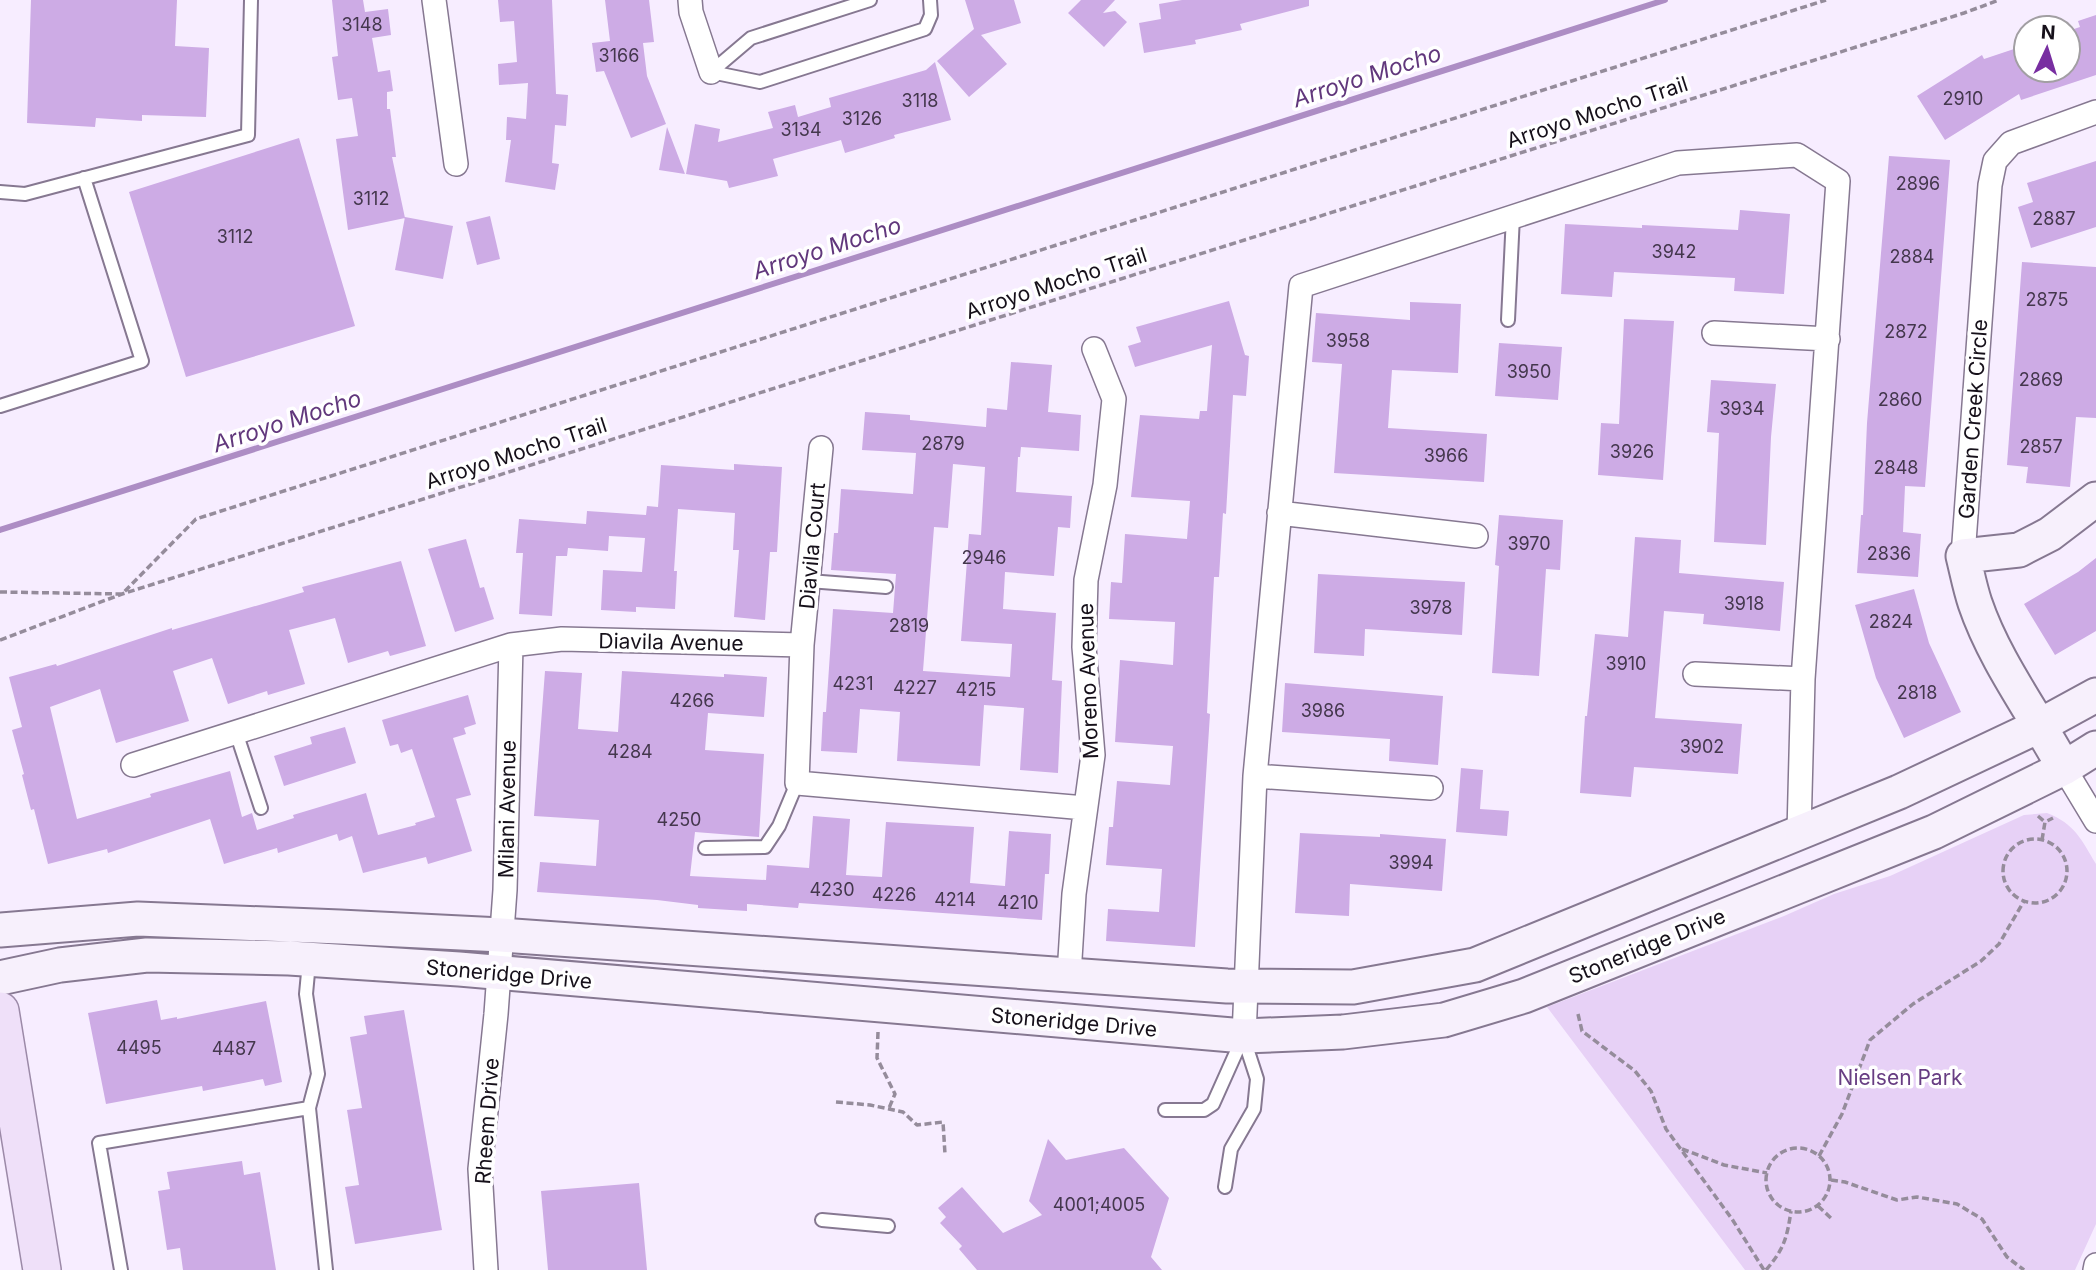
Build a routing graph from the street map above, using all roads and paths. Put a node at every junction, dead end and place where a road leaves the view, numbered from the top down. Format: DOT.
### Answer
graph roads {
  1 [pos="251,0"];
  2 [pos="434,0"];
  3 [pos="690,0"];
  4 [pos="870,0"];
  5 [pos="930,0"];
  6 [pos="1826,0"];
  7 [pos="1999,0"];
  8 [pos="711,72"];
  9 [pos="2096,112"];
  10 [pos="456,164"];
  11 [pos="85,178"];
  12 [pos="0,192"];
  13 [pos="1513,216"];
  14 [pos="1508,320"];
  15 [pos="1714,333"];
  16 [pos="1828,339"];
  17 [pos="1094,349"];
  18 [pos="0,406"];
  19 [pos="821,448"];
  20 [pos="2096,499"];
  21 [pos="1279,513"];
  22 [pos="1476,536"];
  23 [pos="1963,556"];
  24 [pos="809,581"];
  25 [pos="886,587"];
  26 [pos="0,592"];
  27 [pos="122,594"];
  28 [pos="0,640"];
  29 [pos="512,645"];
  30 [pos="802,645"];
  31 [pos="1695,674"];
  32 [pos="1802,680"];
  33 [pos="2096,695"];
  34 [pos="2041,725"];
  35 [pos="236,732"];
  36 [pos="2096,748"];
  37 [pos="133,765"];
  38 [pos="2064,768"];
  39 [pos="1255,776"];
  40 [pos="797,782"];
  41 [pos="1432,788"];
  42 [pos="261,808"];
  43 [pos="1085,808"];
  44 [pos="2038,816"];
  45 [pos="2053,818"];
  46 [pos="2096,821"];
  47 [pos="2045,822"];
  48 [pos="1799,832"];
  49 [pos="2042,840"];
  50 [pos="705,848"];
  51 [pos="2024,901"];
  52 [pos="0,930"];
  53 [pos="501,935"];
  54 [pos="310,959"];
  55 [pos="499,973"];
  56 [pos="1069,975"];
  57 [pos="0,978"];
  58 [pos="1245,986"];
  59 [pos="879,1006"];
  60 [pos="0,1011"];
  61 [pos="1578,1014"];
  62 [pos="1244,1036"];
  63 [pos="836,1102"];
  64 [pos="309,1108"];
  65 [pos="890,1108"];
  66 [pos="1165,1110"];
  67 [pos="1682,1149"];
  68 [pos="944,1154"];
  69 [pos="1819,1156"];
  70 [pos="1767,1173"];
  71 [pos="1831,1180"];
  72 [pos="1225,1187"];
  73 [pos="1818,1206"];
  74 [pos="1791,1211"];
  75 [pos="1832,1219"];
  76 [pos="822,1220"];
  77 [pos="888,1226"];
  78 [pos="42,1270"];
  79 [pos="121,1270"];
  80 [pos="326,1270"];
  81 [pos="486,1270"];
  82 [pos="1765,1270"];
  83 [pos="2024,1270"];
  1 -- 11 [label="lane"];
  2 -- 10 [label="street"];
  3 -- 8 [label="street"];
  4 -- 8 [label="lane"];
  5 -- 8 [label="lane"];
  6 -- 27 [label="path, Arroyo Mocho Trail"];
  7 -- 27 [label="path, Arroyo Mocho Trail"];
  9 -- 23 [label="street, Garden Creek Circle"];
  11 -- 12 [label="lane"];
  11 -- 18 [label="lane"];
  13 -- 14 [label="lane"];
  13 -- 16 [label="street"];
  13 -- 21 [label="street"];
  15 -- 16 [label="street"];
  16 -- 32 [label="street"];
  17 -- 43 [label="street, Moreno Avenue"];
  19 -- 24 [label="street, Diavila Court"];
  20 -- 23 [label="main road"];
  21 -- 22 [label="street"];
  21 -- 39 [label="street"];
  23 -- 34 [label="main road, Garden Creek Circle"];
  24 -- 25 [label="lane"];
  24 -- 30 [label="street, Diavila Court"];
  26 -- 27 [label="path, Arroyo Mocho Trail"];
  27 -- 28 [label="path, Arroyo Mocho Trail"];
  29 -- 30 [label="street, Diavila Avenue"];
  29 -- 35 [label="street, Diavila Avenue"];
  29 -- 53 [label="street, Milani Avenue"];
  30 -- 40 [label="street"];
  31 -- 32 [label="street"];
  32 -- 48 [label="street"];
  33 -- 34 [label="main road, Stoneridge Drive"];
  34 -- 38 [label="main road, Garden Creek Circle"];
  34 -- 48 [label="main road, Stoneridge Drive"];
  35 -- 37 [label="street, Diavila Avenue"];
  35 -- 42 [label="lane"];
  36 -- 38 [label="main road, Stoneridge Drive"];
  38 -- 46 [label="street"];
  38 -- 62 [label="main road, Stoneridge Drive"];
  39 -- 41 [label="street"];
  39 -- 58 [label="street"];
  40 -- 43 [label="street"];
  40 -- 50 [label="lane"];
  43 -- 56 [label="street, Moreno Avenue"];
  44 -- 47 [label="path"];
  45 -- 47 [label="path"];
  47 -- 49 [label="path"];
  48 -- 58 [label="main road, Stoneridge Drive"];
  49 -- 51 [label="path"];
  49 -- 51 [label="path"];
  51 -- 69 [label="path"];
  52 -- 53 [label="main road, Stoneridge Drive"];
  53 -- 55 [label="street, Milani Avenue"];
  53 -- 56 [label="main road, Stoneridge Drive"];
  54 -- 55 [label="main road, Stoneridge Drive"];
  54 -- 57 [label="main road, Stoneridge Drive"];
  54 -- 64 [label="lane"];
  55 -- 59 [label="main road, Stoneridge Drive"];
  55 -- 81 [label="street, Rheem Drive"];
  56 -- 58 [label="main road, Stoneridge Drive"];
  58 -- 62 [label="street"];
  59 -- 62 [label="main road, Stoneridge Drive"];
  59 -- 65 [label="path"];
  60 -- 78 [label="main road"];
  61 -- 67 [label="path"];
  62 -- 66 [label="lane"];
  62 -- 72 [label="lane"];
  63 -- 65 [label="path"];
  64 -- 79 [label="lane"];
  64 -- 80 [label="lane"];
  65 -- 68 [label="path"];
  67 -- 70 [label="path"];
  67 -- 82 [label="path"];
  69 -- 70 [label="path"];
  69 -- 71 [label="path"];
  70 -- 74 [label="path"];
  71 -- 73 [label="path"];
  71 -- 83 [label="path"];
  73 -- 74 [label="path"];
  73 -- 75 [label="path"];
  74 -- 82 [label="path"];
  76 -- 77 [label="lane"];
}
